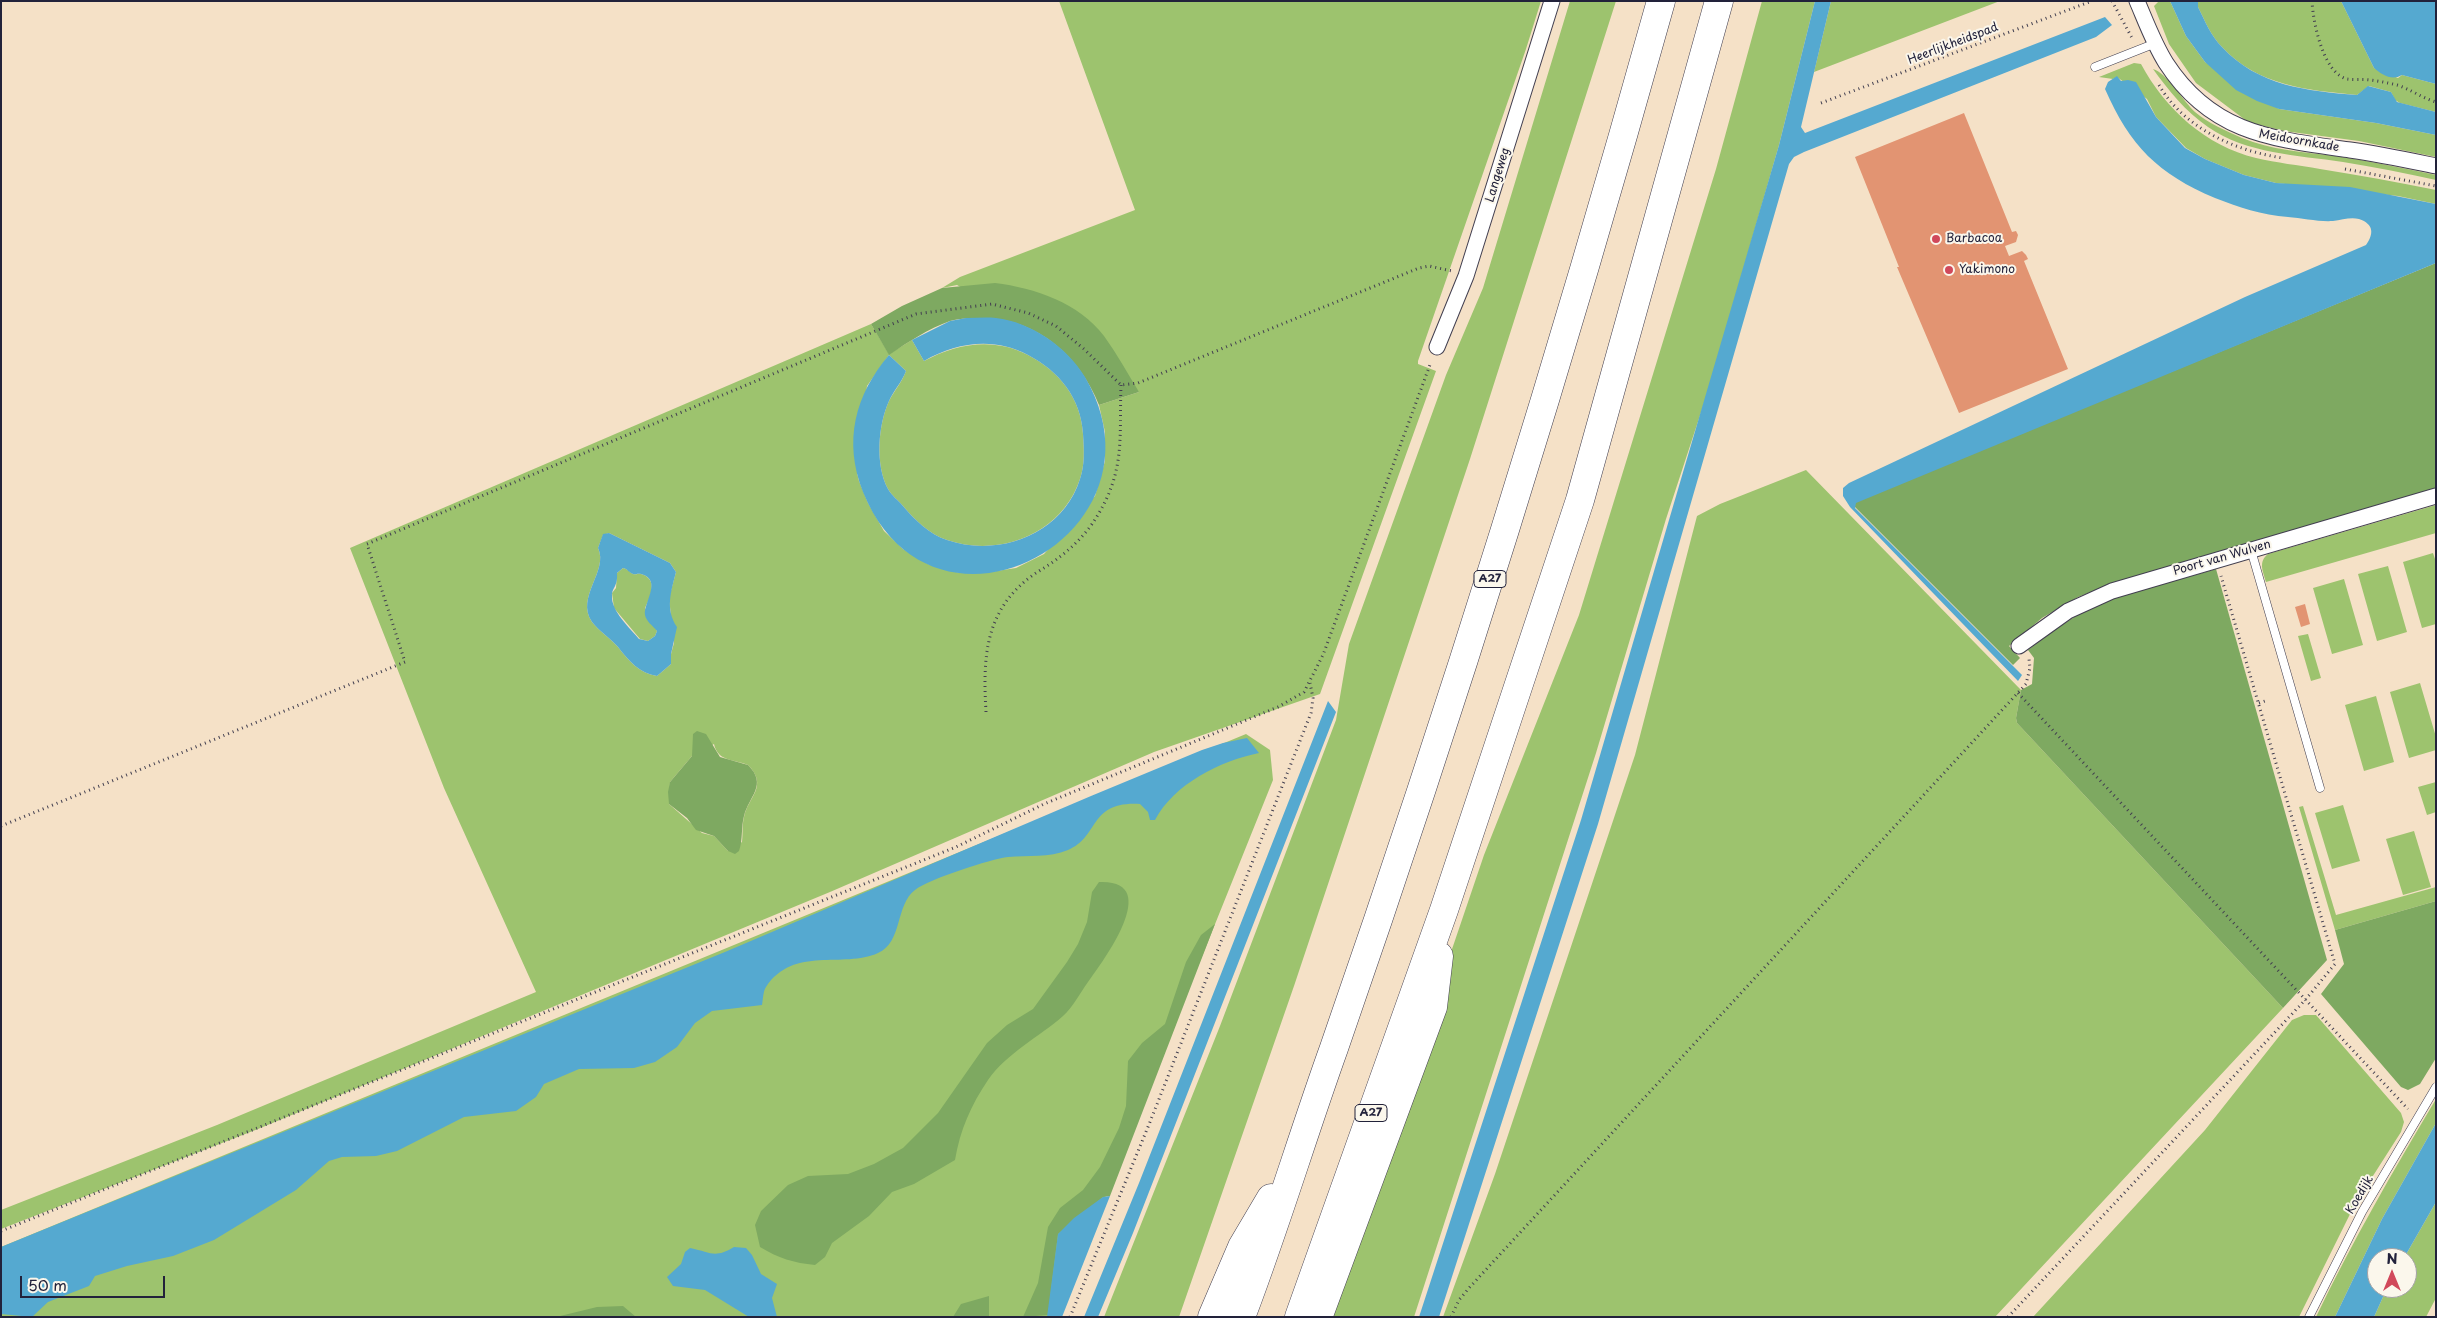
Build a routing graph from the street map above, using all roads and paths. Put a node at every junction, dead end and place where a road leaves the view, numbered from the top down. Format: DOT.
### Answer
graph roads {
  1 [pos="1552,1"];
  2 [pos="1661,1"];
  3 [pos="1719,1"];
  4 [pos="2092,1"];
  5 [pos="2137,1"];
  6 [pos="2312,1"];
  7 [pos="2156,43"];
  8 [pos="2095,67"];
  9 [pos="2436,102"];
  10 [pos="1821,103"];
  11 [pos="2436,166"];
  12 [pos="1429,266"];
  13 [pos="1437,347"];
  14 [pos="1121,385"];
  15 [pos="2436,496"];
  16 [pos="2251,550"];
  17 [pos="2221,576"];
  18 [pos="2019,646"];
  19 [pos="1310,683"];
  20 [pos="2018,693"];
  21 [pos="2268,700"];
  22 [pos="2258,703"];
  23 [pos="986,712"];
  24 [pos="2320,788"];
  25 [pos="1,826"];
  26 [pos="1444,910"];
  27 [pos="2306,999"];
  28 [pos="2436,1087"];
  29 [pos="2418,1119"];
  30 [pos="1298,1151"];
  31 [pos="1,1231"];
  32 [pos="1070,1317"];
  33 [pos="1212,1317"];
  34 [pos="1241,1317"];
  35 [pos="1299,1317"];
  36 [pos="1319,1317"];
  37 [pos="1451,1317"];
  38 [pos="2008,1317"];
  39 [pos="2309,1317"];
  1 -- 13 [label="street, Langeweg"];
  2 -- 30 [label="highway, A27"];
  3 -- 26 [label="highway, A27"];
  4 -- 10 [label="path, Heerlijkheidspad"];
  5 -- 7 [label="street, Meidoornkade"];
  6 -- 9 [label="path"];
  7 -- 8 [label="lane"];
  7 -- 11 [label="street, Meidoornkade"];
  12 -- 14 [label="path"];
  13 -- 19 [label="path"];
  14 -- 23 [label="path"];
  14 -- 25 [label="path"];
  15 -- 16 [label="street, Poort van Wulven"];
  16 -- 18 [label="street, Poort van Wulven"];
  16 -- 24 [label="lane"];
  17 -- 22 [label="path"];
  18 -- 20 [label="path"];
  19 -- 31 [label="path"];
  19 -- 32 [label="path"];
  20 -- 27 [label="path"];
  20 -- 37 [label="path"];
  21 -- 22 [label="path"];
  22 -- 27 [label="path"];
  26 -- 35 [label="highway, A27"];
  26 -- 36 [label="highway, A27"];
  27 -- 29 [label="path"];
  27 -- 38 [label="path"];
  28 -- 29 [label="lane, Koedijk"];
  29 -- 39 [label="lane, Koedijk"];
  30 -- 33 [label="highway, A27"];
  30 -- 34 [label="highway, A27"];
}
